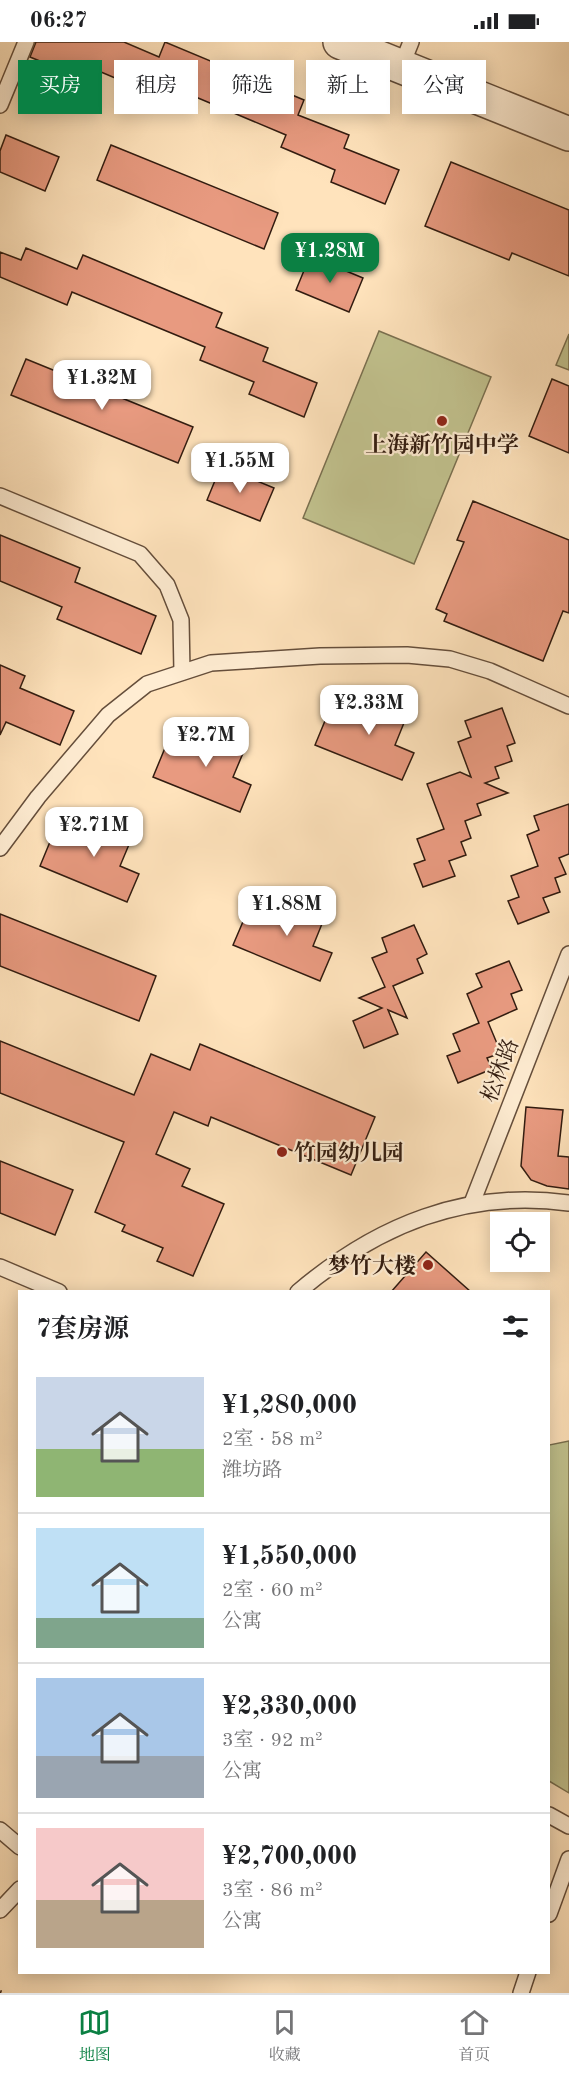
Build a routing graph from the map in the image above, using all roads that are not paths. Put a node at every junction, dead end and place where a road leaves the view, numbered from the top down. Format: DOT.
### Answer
graph roads {
  1 [pos="26,42"];
  2 [pos="340,42"];
  3 [pos="406,54"];
  4 [pos="0,105"];
  5 [pos="569,134"];
  6 [pos="0,496"];
  7 [pos="182,672"];
  8 [pos="569,706"];
  9 [pos="0,848"];
  10 [pos="569,954"];
  11 [pos="472,1203"];
  12 [pos="569,1203"];
  13 [pos="0,1267"];
  14 [pos="54,1290"];
  15 [pos="300,1290"];
  16 [pos="550,1816"];
  17 [pos="569,1826"];
  18 [pos="0,1830"];
  19 [pos="18,1844"];
  20 [pos="569,1859"];
  21 [pos="18,1891"];
  22 [pos="0,1910"];
  23 [pos="550,1911"];
  24 [pos="527,1974"];
  25 [pos="520,1993"];
  1 -- 4 [label="lane"];
  2 -- 3 [label="street"];
  3 -- 5 [label="street"];
  6 -- 7 [label="lane"];
  7 -- 8 [label="lane"];
  7 -- 9 [label="lane"];
  10 -- 11 [label="lane, 松林路"];
  11 -- 12 [label="lane"];
  11 -- 15 [label="lane"];
  13 -- 14 [label="lane"];
  16 -- 17 [label="lane"];
  18 -- 19 [label="lane"];
  20 -- 23 [label="lane"];
  21 -- 22 [label="lane"];
  24 -- 25 [label="lane"];
}
